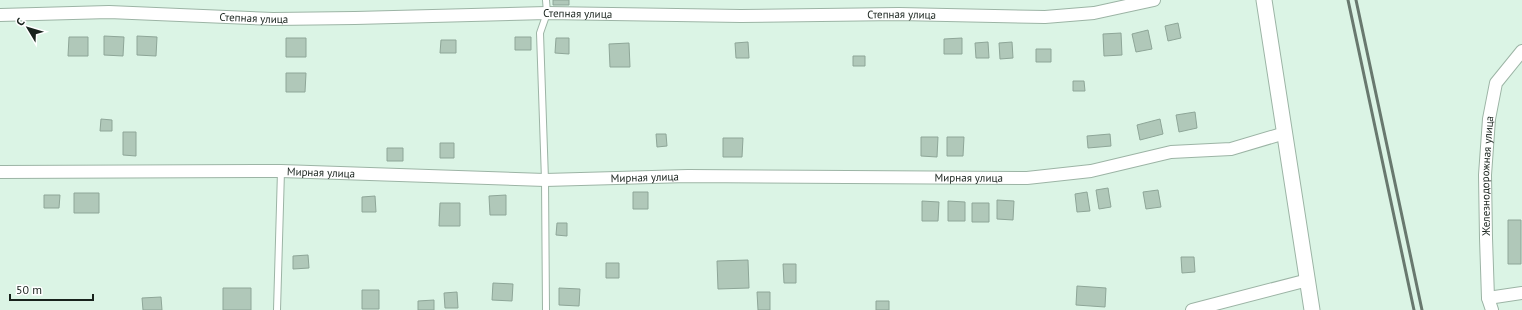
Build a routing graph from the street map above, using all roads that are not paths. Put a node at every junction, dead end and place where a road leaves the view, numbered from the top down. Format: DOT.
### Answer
graph roads {
  1 [pos="546,0"];
  2 [pos="1154,0"];
  3 [pos="1264,0"];
  4 [pos="547,13"];
  5 [pos="0,15"];
  6 [pos="1522,51"];
  7 [pos="1284,133"];
  8 [pos="280,171"];
  9 [pos="0,172"];
  10 [pos="545,180"];
  11 [pos="1308,280"];
  12 [pos="1522,293"];
  13 [pos="1488,298"];
  14 [pos="277,310"];
  15 [pos="546,310"];
  16 [pos="1192,310"];
  17 [pos="1312,310"];
  18 [pos="1492,310"];
  1 -- 4 [label="lane"];
  2 -- 4 [label="street, Степная улица"];
  3 -- 7 [label="street"];
  4 -- 5 [label="street, Степная улица"];
  4 -- 10 [label="lane"];
  6 -- 13 [label="street, Железнодорожная улица"];
  7 -- 10 [label="street, Мирная улица"];
  7 -- 11 [label="street"];
  8 -- 9 [label="street, Мирная улица"];
  8 -- 10 [label="street, Мирная улица"];
  8 -- 14 [label="lane"];
  10 -- 15 [label="lane"];
  11 -- 16 [label="street"];
  11 -- 17 [label="street"];
  12 -- 13 [label="street"];
  13 -- 18 [label="street, Железнодорожная улица"];
}
